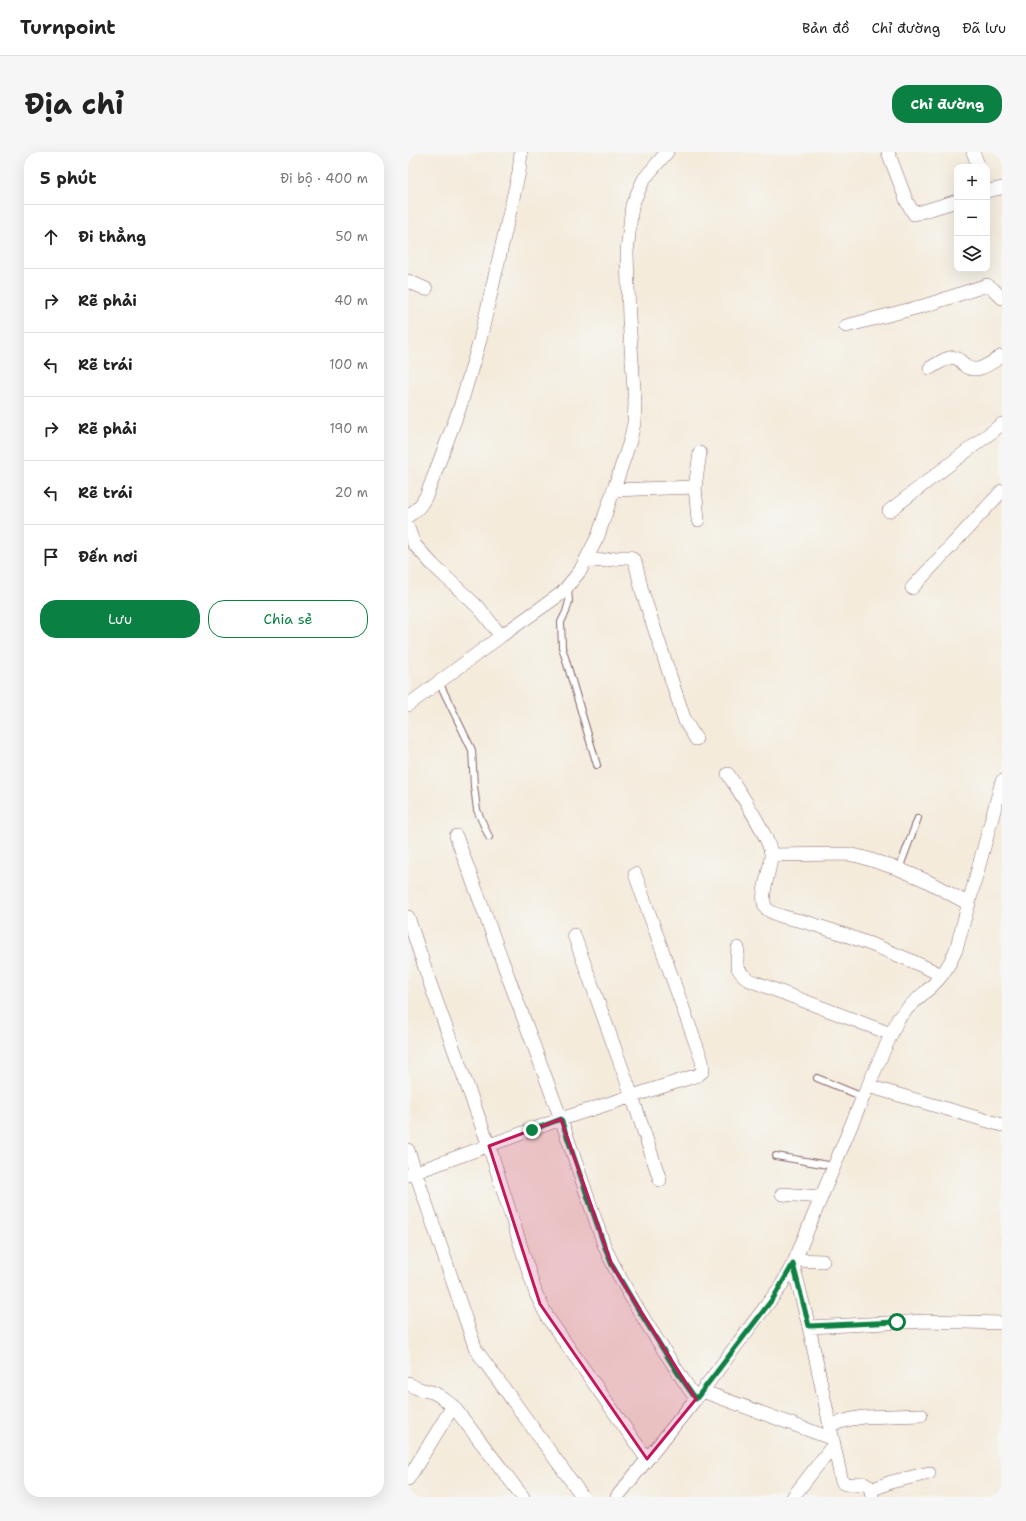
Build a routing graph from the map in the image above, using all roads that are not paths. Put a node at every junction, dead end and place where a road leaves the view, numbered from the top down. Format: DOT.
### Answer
graph roads {
  1 [pos="521,152"];
  2 [pos="667,152"];
  3 [pos="888,152"];
  4 [pos="973,152"];
  5 [pos="978,164"];
  6 [pos="1002,188"];
  7 [pos="990,189"];
  8 [pos="954,202"];
  9 [pos="408,281"];
  10 [pos="426,289"];
  11 [pos="1002,298"];
  12 [pos="846,326"];
  13 [pos="1002,356"];
  14 [pos="930,368"];
  15 [pos="1002,424"];
  16 [pos="700,453"];
  17 [pos="695,487"];
  18 [pos="612,490"];
  19 [pos="1002,491"];
  20 [pos="889,511"];
  21 [pos="408,516"];
  22 [pos="698,520"];
  23 [pos="408,528"];
  24 [pos="586,559"];
  25 [pos="567,587"];
  26 [pos="912,588"];
  27 [pos="501,636"];
  28 [pos="439,682"];
  29 [pos="408,705"];
  30 [pos="696,739"];
  31 [pos="597,765"];
  32 [pos="728,774"];
  33 [pos="1002,781"];
  34 [pos="918,818"];
  35 [pos="456,836"];
  36 [pos="489,837"];
  37 [pos="771,855"];
  38 [pos="898,869"];
  39 [pos="635,874"];
  40 [pos="969,904"];
  41 [pos="408,917"];
  42 [pos="574,935"];
  43 [pos="738,948"];
  44 [pos="942,975"];
  45 [pos="891,1034"];
  46 [pos="817,1078"];
  47 [pos="866,1092"];
  48 [pos="632,1096"];
  49 [pos="561,1119"];
  50 [pos="1002,1125"];
  51 [pos="489,1146"];
  52 [pos="408,1150"];
  53 [pos="776,1156"];
  54 [pos="834,1166"];
  55 [pos="412,1174"];
  56 [pos="660,1180"];
  57 [pos="782,1194"];
  58 [pos="821,1197"];
  59 [pos="794,1262"];
  60 [pos="823,1262"];
  61 [pos="1002,1324"];
  62 [pos="809,1326"];
  63 [pos="408,1383"];
  64 [pos="699,1395"];
  65 [pos="453,1406"];
  66 [pos="921,1415"];
  67 [pos="829,1425"];
  68 [pos="833,1441"];
  69 [pos="646,1459"];
  70 [pos="929,1473"];
  71 [pos="408,1479"];
  72 [pos="872,1493"];
  73 [pos="523,1497"];
  74 [pos="583,1497"];
  75 [pos="616,1497"];
  76 [pos="793,1497"];
  1 -- 21 [label="street"];
  2 -- 18 [label="street"];
  3 -- 8 [label="street"];
  4 -- 5 [label="street"];
  6 -- 7 [label="street"];
  9 -- 10 [label="street"];
  11 -- 12 [label="street"];
  13 -- 14 [label="street"];
  15 -- 20 [label="street"];
  16 -- 17 [label="street"];
  17 -- 18 [label="street"];
  17 -- 22 [label="street"];
  18 -- 24 [label="street"];
  19 -- 26 [label="street"];
  23 -- 27 [label="street"];
  24 -- 25 [label="street"];
  24 -- 30 [label="street"];
  25 -- 27 [label="street"];
  25 -- 31 [label="lane"];
  27 -- 28 [label="street"];
  28 -- 29 [label="street"];
  28 -- 36 [label="lane"];
  32 -- 37 [label="street"];
  33 -- 40 [label="street"];
  34 -- 38 [label="lane"];
  35 -- 49 [label="street"];
  37 -- 38 [label="street"];
  37 -- 44 [label="street"];
  38 -- 40 [label="street"];
  39 -- 48 [label="street"];
  40 -- 44 [label="street"];
  41 -- 51 [label="street"];
  42 -- 48 [label="street"];
  43 -- 45 [label="street"];
  44 -- 45 [label="street"];
  45 -- 47 [label="street"];
  46 -- 47 [label="lane"];
  47 -- 50 [label="street"];
  47 -- 54 [label="street"];
  48 -- 49 [label="street"];
  48 -- 56 [label="street"];
  49 -- 51 [label="street"];
  49 -- 64 [label="street"];
  51 -- 55 [label="street"];
  51 -- 69 [label="street"];
  52 -- 55 [label="street"];
  53 -- 54 [label="lane"];
  54 -- 58 [label="street"];
  55 -- 74 [label="street"];
  57 -- 58 [label="street"];
  58 -- 59 [label="street"];
  59 -- 60 [label="street"];
  59 -- 62 [label="street"];
  59 -- 64 [label="street"];
  61 -- 62 [label="street"];
  62 -- 67 [label="street"];
  63 -- 65 [label="street"];
  64 -- 68 [label="street"];
  64 -- 69 [label="street"];
  65 -- 71 [label="street"];
  65 -- 73 [label="street"];
  66 -- 67 [label="street"];
  67 -- 68 [label="street"];
  68 -- 72 [label="street"];
  68 -- 76 [label="street"];
  69 -- 75 [label="street"];
  70 -- 72 [label="street"];
}
